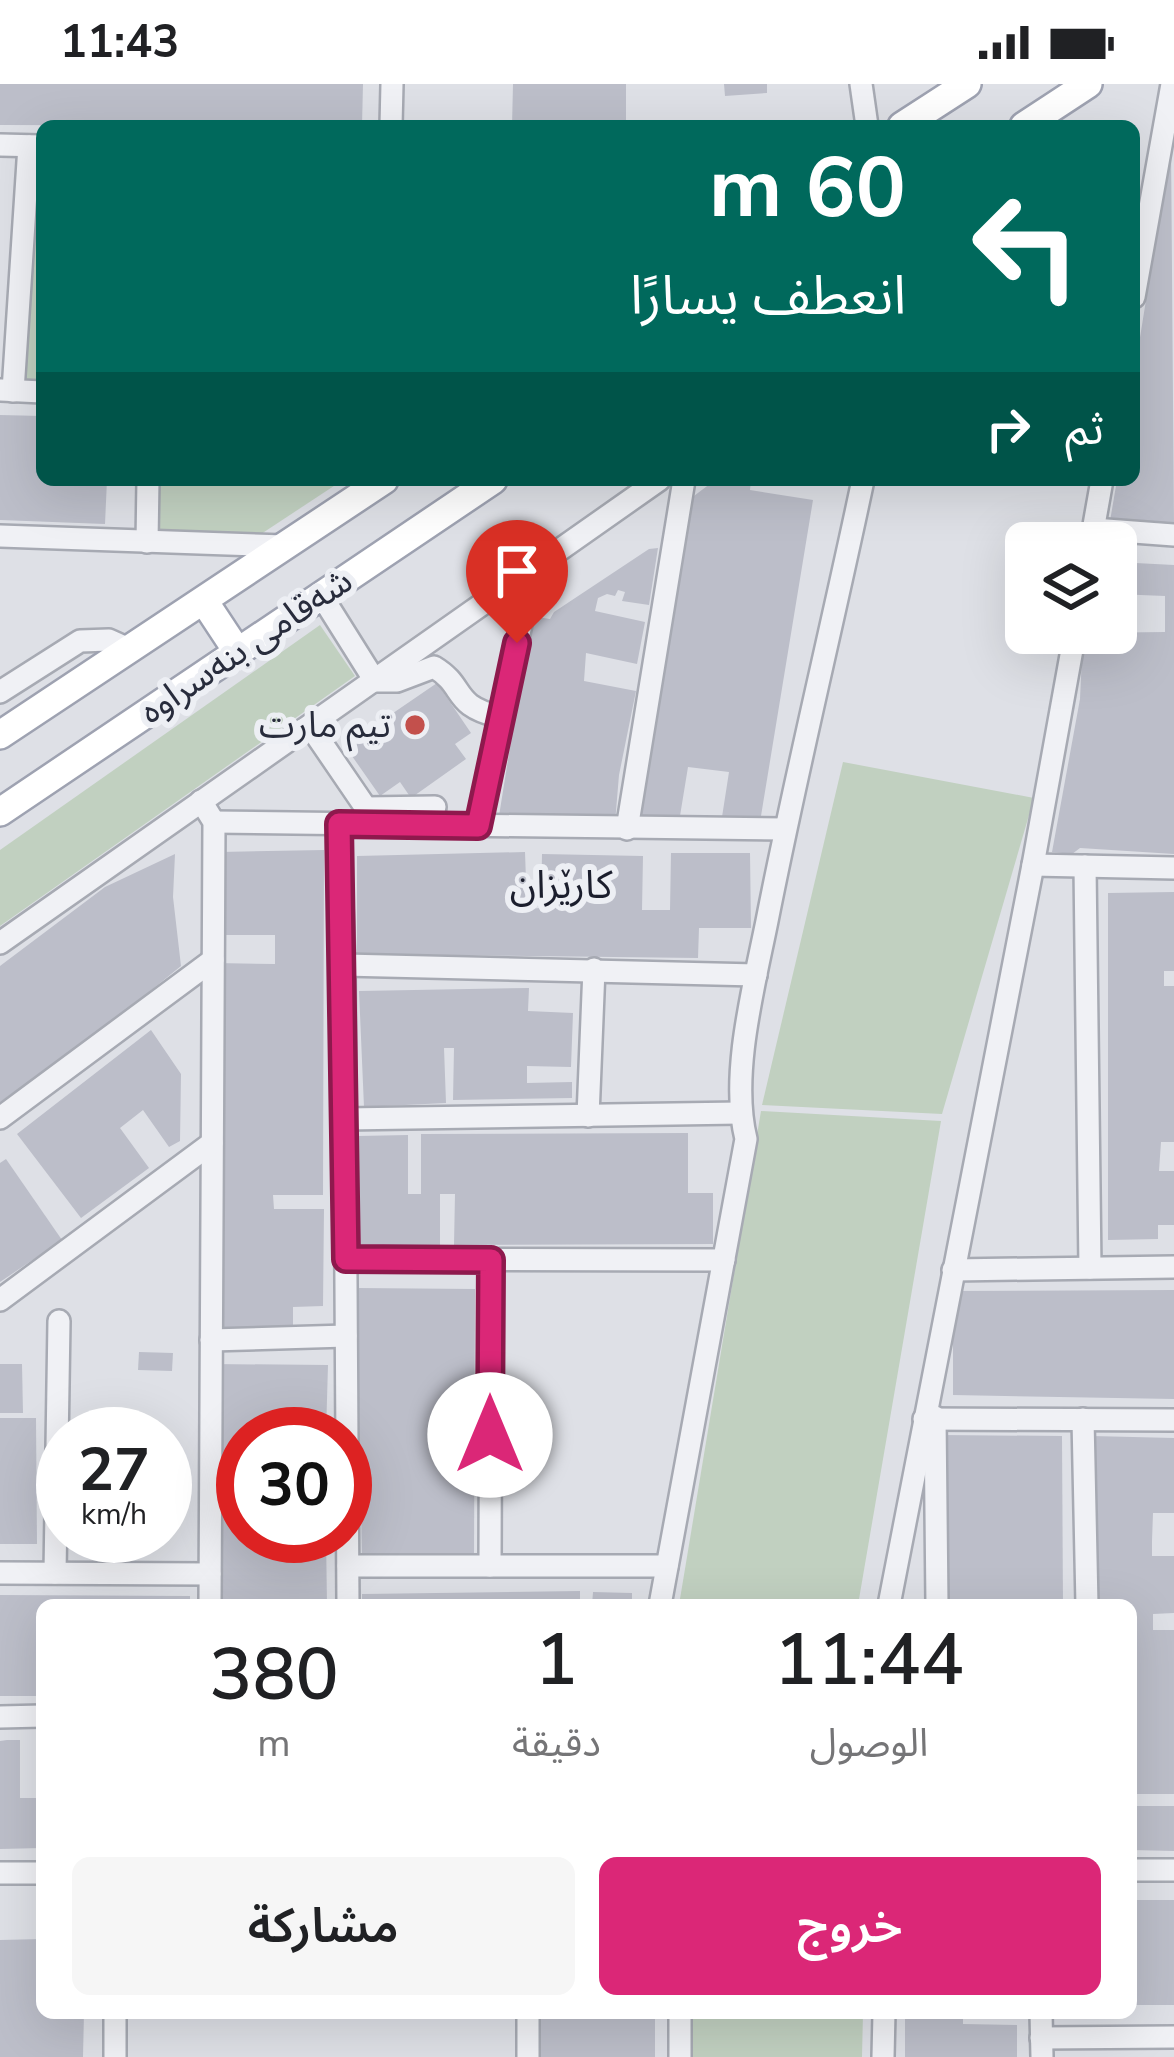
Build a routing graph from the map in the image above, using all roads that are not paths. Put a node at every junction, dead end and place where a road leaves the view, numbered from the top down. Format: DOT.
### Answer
graph roads {
  1 [pos="392,84"];
  2 [pos="860,84"];
  3 [pos="967,84"];
  4 [pos="1088,84"];
  5 [pos="1172,84"];
  6 [pos="392,120"];
  7 [pos="866,120"];
  8 [pos="911,120"];
  9 [pos="1033,120"];
  10 [pos="0,145"];
  11 [pos="36,146"];
  12 [pos="1140,263"];
  13 [pos="6,390"];
  14 [pos="36,392"];
  15 [pos="148,486"];
  16 [pos="376,486"];
  17 [pos="484,486"];
  18 [pos="650,486"];
  19 [pos="683,486"];
  20 [pos="862,486"];
  21 [pos="1101,486"];
  22 [pos="1094,522"];
  23 [pos="0,536"];
  24 [pos="1137,536"];
  25 [pos="1174,536"];
  26 [pos="146,542"];
  27 [pos="284,546"];
  28 [pos="533,568"];
  29 [pos="321,595"];
  30 [pos="204,601"];
  31 [pos="129,650"];
  32 [pos="237,651"];
  33 [pos="1071,654"];
  34 [pos="375,681"];
  35 [pos="0,692"];
  36 [pos="500,717"];
  37 [pos="310,726"];
  38 [pos="0,736"];
  39 [pos="201,801"];
  40 [pos="434,806"];
  41 [pos="0,812"];
  42 [pos="214,822"];
  43 [pos="339,824"];
  44 [pos="478,826"];
  45 [pos="627,829"];
  46 [pos="785,829"];
  47 [pos="1034,865"];
  48 [pos="1085,866"];
  49 [pos="1174,868"];
  50 [pos="0,944"];
  51 [pos="213,960"];
  52 [pos="344,965"];
  53 [pos="594,970"];
  54 [pos="756,975"];
  55 [pos="740,1113"];
  56 [pos="588,1117"];
  57 [pos="0,1118"];
  58 [pos="345,1119"];
  59 [pos="212,1143"];
  60 [pos="346,1259"];
  61 [pos="491,1260"];
  62 [pos="724,1260"];
  63 [pos="1174,1267"];
  64 [pos="1090,1268"];
  65 [pos="953,1270"];
  66 [pos="0,1300"];
  67 [pos="58,1321"];
  68 [pos="346,1336"];
  69 [pos="211,1340"];
  70 [pos="929,1418"];
  71 [pos="1083,1419"];
  72 [pos="1174,1420"];
  73 [pos="348,1566"];
  74 [pos="490,1566"];
  75 [pos="668,1566"];
  76 [pos="0,1573"];
  77 [pos="55,1573"];
  78 [pos="210,1574"];
  79 [pos="210,1599"];
  80 [pos="348,1599"];
  81 [pos="661,1599"];
  82 [pos="890,1599"];
  83 [pos="937,1599"];
  84 [pos="1087,1599"];
  85 [pos="36,1716"];
  86 [pos="0,1717"];
  87 [pos="1137,1870"];
  88 [pos="1174,1870"];
  89 [pos="0,1873"];
  90 [pos="36,1873"];
  91 [pos="115,2019"];
  92 [pos="528,2019"];
  93 [pos="680,2019"];
  94 [pos="884,2019"];
  95 [pos="1174,2037"];
  96 [pos="1042,2048"];
  97 [pos="115,2057"];
  98 [pos="528,2057"];
  99 [pos="680,2057"];
  100 [pos="884,2057"];
  1 -- 6 [label="street"];
  2 -- 7 [label="street"];
  3 -- 8 [label="main road"];
  4 -- 9 [label="main road"];
  5 -- 12 [label="street"];
  10 -- 11 [label="street"];
  11 -- 13 [label="street"];
  13 -- 14 [label="street"];
  15 -- 26 [label="street"];
  16 -- 27 [label="main road, شەقامی بنەسراوە"];
  17 -- 29 [label="main road, شەقامی بنەسراوە"];
  18 -- 28 [label="street"];
  19 -- 45 [label="street"];
  20 -- 46 [label="street"];
  21 -- 22 [label="street"];
  23 -- 26 [label="street"];
  24 -- 25 [label="street"];
  26 -- 27 [label="street"];
  27 -- 30 [label="main road, شەقامی بنەسراوە"];
  28 -- 34 [label="street"];
  28 -- 36 [label="street"];
  29 -- 32 [label="main road, شەقامی بنەسراوە"];
  29 -- 34 [label="street"];
  30 -- 31 [label="main road, شەقامی بنەسراوە"];
  30 -- 32 [label="main road"];
  31 -- 35 [label="street"];
  31 -- 38 [label="main road, شەقامی بنەسراوە"];
  32 -- 41 [label="main road, شەقامی بنەسراوە"];
  33 -- 47 [label="street"];
  34 -- 36 [label="street"];
  34 -- 37 [label="street"];
  36 -- 44 [label="street"];
  37 -- 39 [label="street"];
  37 -- 40 [label="street"];
  39 -- 42 [label="street"];
  39 -- 50 [label="street"];
  42 -- 43 [label="street"];
  42 -- 51 [label="street"];
  43 -- 44 [label="street"];
  43 -- 52 [label="street"];
  44 -- 45 [label="street"];
  45 -- 46 [label="street"];
  46 -- 54 [label="street"];
  47 -- 48 [label="street"];
  47 -- 65 [label="street"];
  48 -- 49 [label="street"];
  48 -- 64 [label="street"];
  51 -- 57 [label="street"];
  51 -- 59 [label="street"];
  52 -- 53 [label="street"];
  52 -- 58 [label="street"];
  53 -- 54 [label="street"];
  53 -- 56 [label="street"];
  54 -- 55 [label="street"];
  55 -- 56 [label="street"];
  55 -- 62 [label="street"];
  56 -- 58 [label="street"];
  58 -- 60 [label="street"];
  59 -- 66 [label="street"];
  59 -- 69 [label="street"];
  60 -- 61 [label="street"];
  60 -- 68 [label="street"];
  61 -- 62 [label="street"];
  61 -- 74 [label="street"];
  62 -- 75 [label="street"];
  63 -- 64 [label="street"];
  64 -- 65 [label="street"];
  65 -- 70 [label="street"];
  67 -- 77 [label="street"];
  68 -- 69 [label="street"];
  68 -- 73 [label="street"];
  69 -- 78 [label="street"];
  70 -- 71 [label="street"];
  70 -- 82 [label="street"];
  70 -- 83 [label="street"];
  71 -- 72 [label="street"];
  71 -- 84 [label="street"];
  73 -- 74 [label="street"];
  73 -- 80 [label="street"];
  74 -- 75 [label="street"];
  75 -- 81 [label="street"];
  76 -- 77 [label="street"];
  77 -- 78 [label="street"];
  78 -- 79 [label="street"];
  85 -- 86 [label="street"];
  87 -- 88 [label="street"];
  89 -- 90 [label="street"];
  91 -- 97 [label="street"];
  92 -- 98 [label="street"];
  93 -- 99 [label="street"];
  94 -- 100 [label="street"];
  95 -- 96 [label="street"];
}
